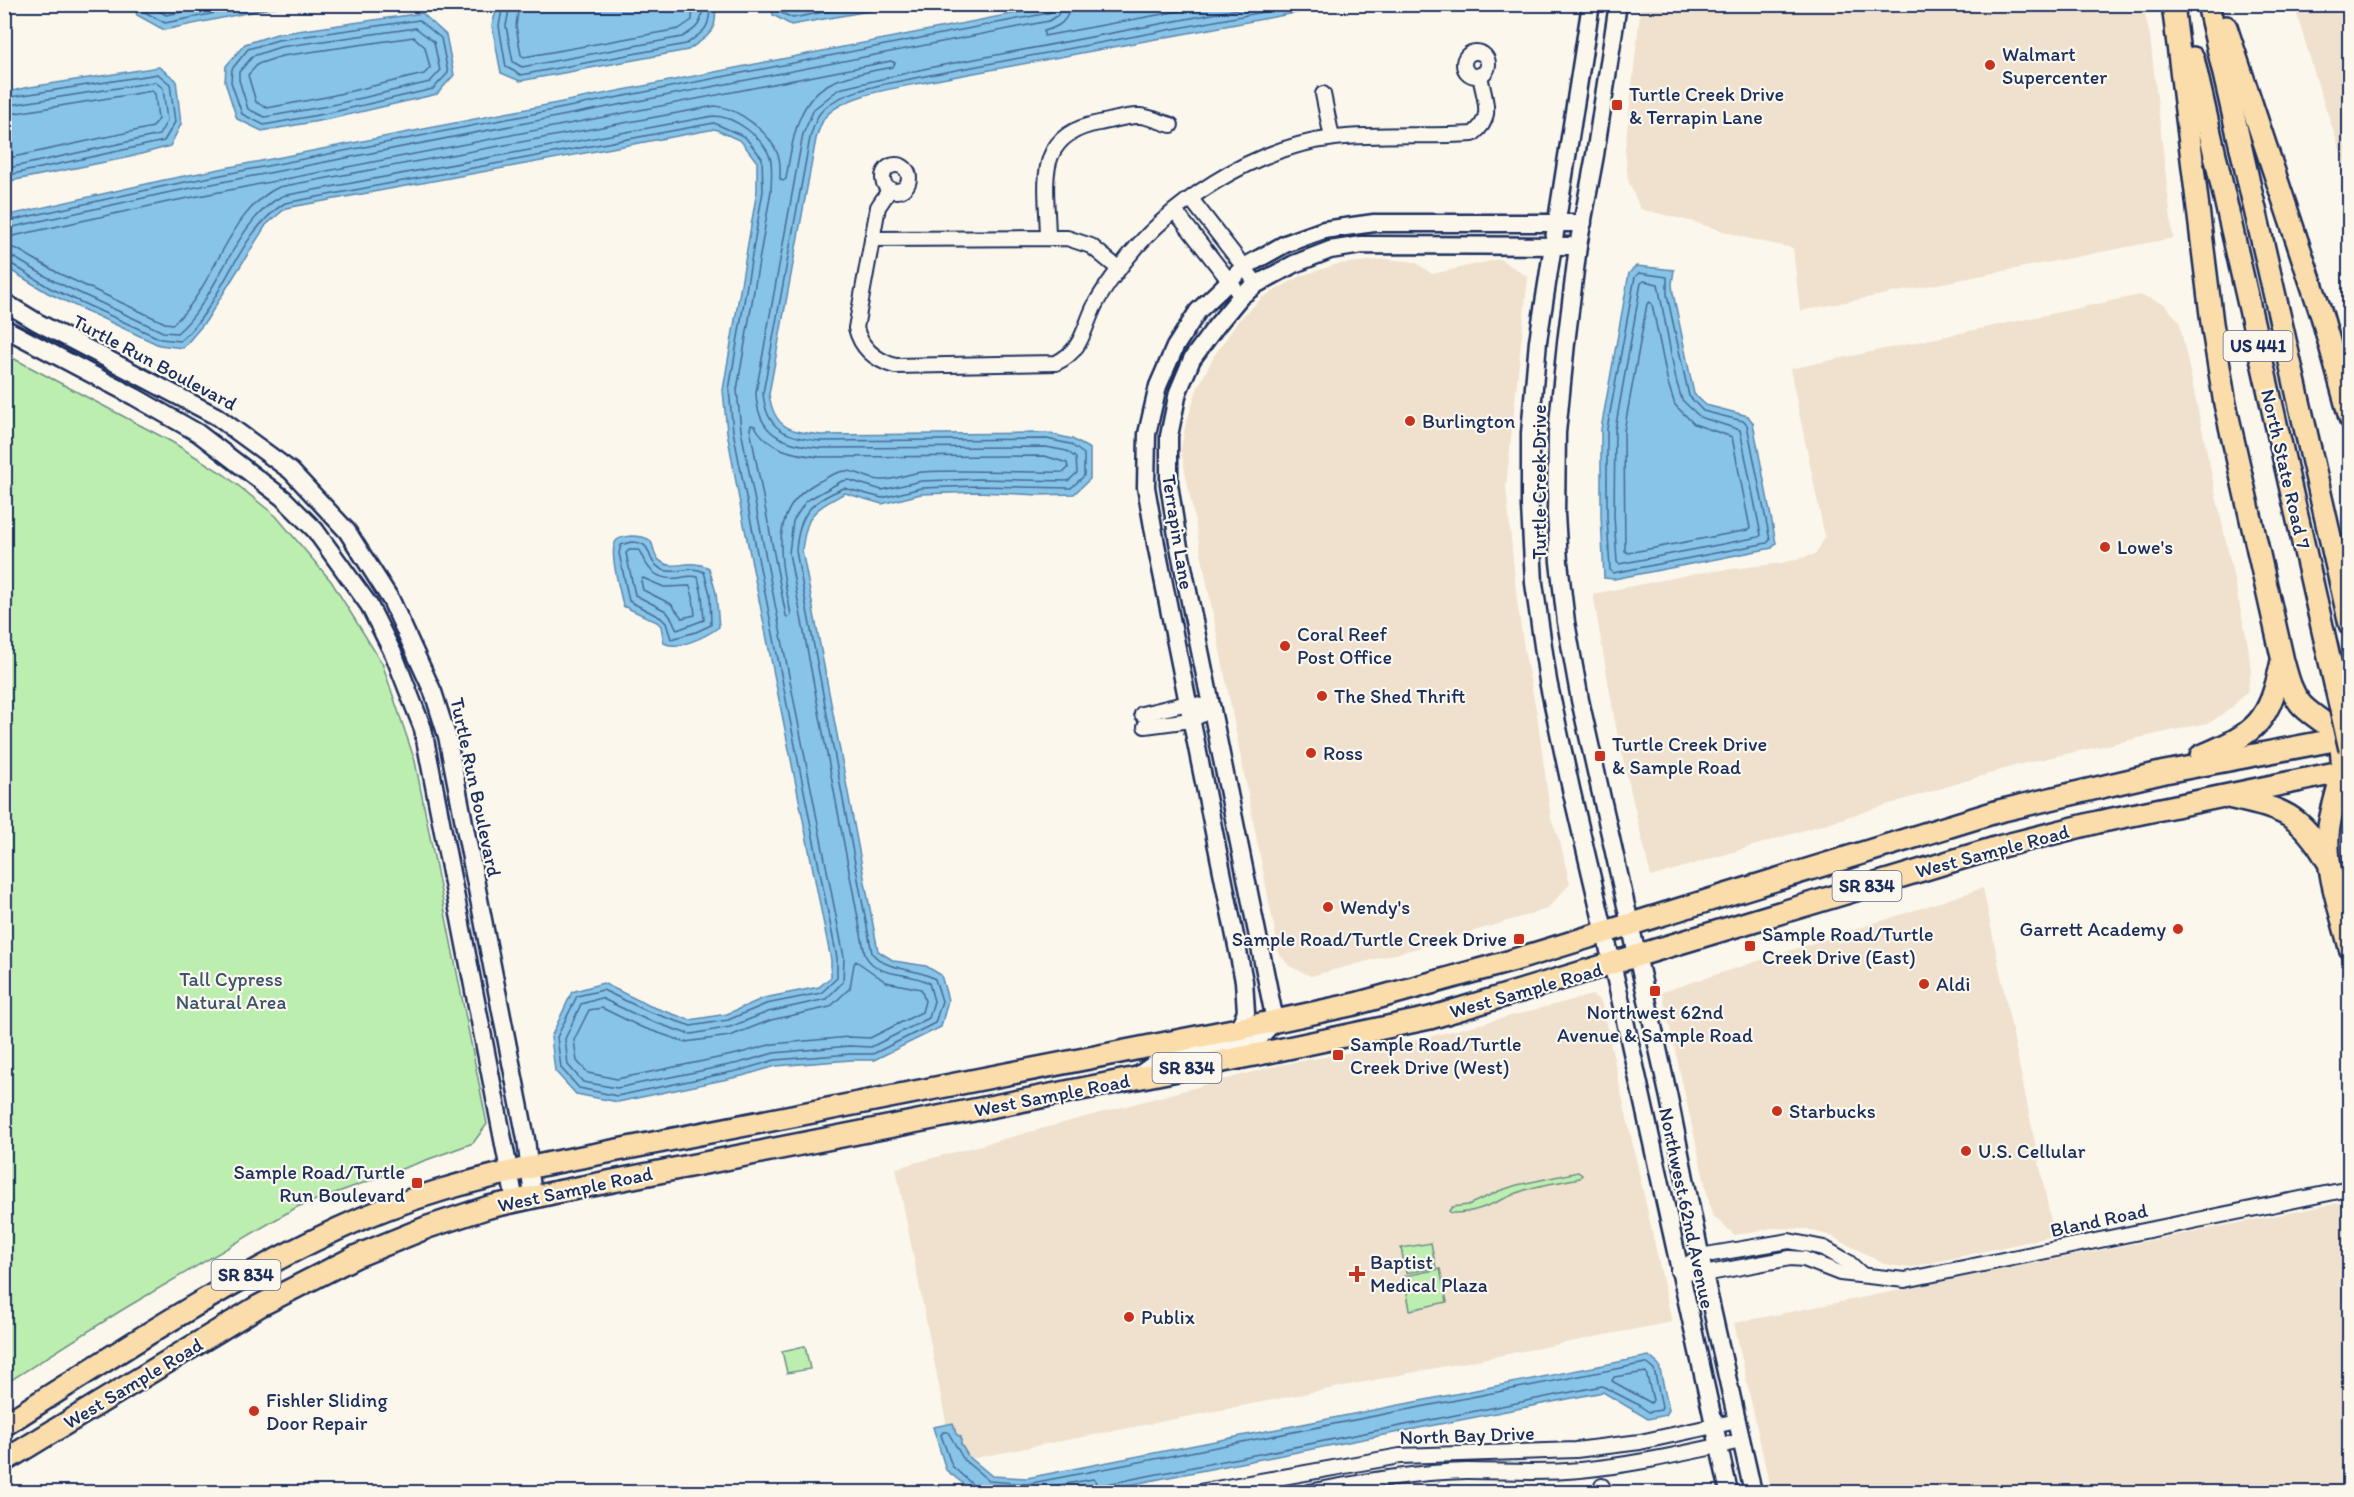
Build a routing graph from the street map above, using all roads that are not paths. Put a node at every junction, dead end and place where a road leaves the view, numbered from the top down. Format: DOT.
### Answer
graph roads {
  1 [pos="1591,4"];
  2 [pos="1618,4"];
  3 [pos="2173,4"];
  4 [pos="2181,4"];
  5 [pos="2208,4"];
  6 [pos="2218,4"];
  7 [pos="1480,75"];
  8 [pos="1323,94"];
  9 [pos="1171,125"];
  10 [pos="1332,138"];
  11 [pos="890,189"];
  12 [pos="1191,199"];
  13 [pos="1175,211"];
  14 [pos="1557,222"];
  15 [pos="1425,223"];
  16 [pos="1583,223"];
  17 [pos="1048,236"];
  18 [pos="872,239"];
  19 [pos="1362,245"];
  20 [pos="1578,246"];
  21 [pos="1553,248"];
  22 [pos="1244,267"];
  23 [pos="1119,269"];
  24 [pos="1229,280"];
  25 [pos="1257,284"];
  26 [pos="1241,296"];
  27 [pos="4,302"];
  28 [pos="4,328"];
  29 [pos="2349,418"];
  30 [pos="1530,433"];
  31 [pos="1556,453"];
  32 [pos="1566,622"];
  33 [pos="2349,624"];
  34 [pos="1540,629"];
  35 [pos="2283,661"];
  36 [pos="1188,703"];
  37 [pos="1213,709"];
  38 [pos="1191,720"];
  39 [pos="2346,742"];
  40 [pos="2347,770"];
  41 [pos="2165,772"];
  42 [pos="2221,795"];
  43 [pos="2330,865"];
  44 [pos="1630,925"];
  45 [pos="1604,933"];
  46 [pos="2349,948"];
  47 [pos="1637,956"];
  48 [pos="1612,964"];
  49 [pos="1275,1021"];
  50 [pos="1238,1029"];
  51 [pos="1133,1079"];
  52 [pos="945,1086"];
  53 [pos="914,1122"];
  54 [pos="519,1170"];
  55 [pos="2344,1190"];
  56 [pos="524,1199"];
  57 [pos="1700,1256"];
  58 [pos="1678,1271"];
  59 [pos="1704,1274"];
  60 [pos="1861,1274"];
  61 [pos="1737,1421"];
  62 [pos="4,1425"];
  63 [pos="1714,1426"];
  64 [pos="1742,1441"];
  65 [pos="1718,1446"];
  66 [pos="1556,1451"];
  67 [pos="4,1461"];
  68 [pos="1358,1462"];
  69 [pos="1558,1471"];
  70 [pos="1364,1487"];
  71 [pos="1199,1492"];
  72 [pos="1309,1492"];
  73 [pos="1729,1492"];
  74 [pos="1753,1492"];
  1 -- 14 [label="street, Turtle Creek Drive"];
  2 -- 16 [label="street, Turtle Creek Drive"];
  3 -- 35 [label="main road"];
  4 -- 39 [label="main road, North State Road 7 / US 441, bridge"];
  5 -- 33 [label="main road, North State Road 7 / US 441"];
  6 -- 29 [label="main road"];
  7 -- 10 [label="street"];
  8 -- 10 [label="street"];
  9 -- 17 [label="street"];
  10 -- 12 [label="street"];
  11 -- 18 [label="street"];
  12 -- 13 [label="street"];
  12 -- 22 [label="street"];
  13 -- 23 [label="street"];
  13 -- 24 [label="street"];
  14 -- 15 [label="street, Terrapin Lane"];
  14 -- 16 [label="street, Terrapin Lane"];
  14 -- 21 [label="street, Turtle Creek Drive"];
  15 -- 19 [label="street"];
  15 -- 22 [label="street, Terrapin Lane"];
  16 -- 20 [label="street, Turtle Creek Drive"];
  17 -- 18 [label="street"];
  17 -- 23 [label="street"];
  18 -- 23 [label="street"];
  19 -- 21 [label="street, Terrapin Lane"];
  19 -- 25 [label="street, Terrapin Lane"];
  20 -- 21 [label="street, Terrapin Lane"];
  20 -- 31 [label="street, Turtle Creek Drive"];
  21 -- 30 [label="street, Turtle Creek Drive"];
  22 -- 24 [label="street, Terrapin Lane"];
  22 -- 25 [label="street"];
  24 -- 26 [label="street"];
  24 -- 36 [label="street, Terrapin Lane"];
  25 -- 26 [label="street, Terrapin Lane"];
  26 -- 37 [label="street, Terrapin Lane"];
  27 -- 54 [label="street, Turtle Run Boulevard"];
  28 -- 54 [label="street, Turtle Run Boulevard"];
  30 -- 31 [label="street"];
  30 -- 34 [label="street, Turtle Creek Drive"];
  31 -- 32 [label="street, Turtle Creek Drive"];
  32 -- 34 [label="street"];
  32 -- 44 [label="street, Turtle Creek Drive"];
  34 -- 45 [label="street, Turtle Creek Drive"];
  35 -- 39 [label="main road"];
  35 -- 41 [label="main road"];
  36 -- 37 [label="street"];
  36 -- 38 [label="street, Terrapin Lane"];
  36 -- 38 [label="street"];
  37 -- 38 [label="street"];
  37 -- 49 [label="street, Terrapin Lane"];
  38 -- 50 [label="street, Terrapin Lane"];
  39 -- 40 [label="main road"];
  39 -- 41 [label="main road, West Sample Road / SR 834"];
  40 -- 42 [label="main road, West Sample Road / SR 834"];
  40 -- 43 [label="main road"];
  41 -- 44 [label="main road, West Sample Road / SR 834"];
  42 -- 43 [label="main road"];
  42 -- 47 [label="main road, West Sample Road / SR 834"];
  43 -- 46 [label="main road"];
  44 -- 45 [label="main road, West Sample Road / SR 834"];
  44 -- 47 [label="street, Turtle Creek Drive"];
  45 -- 48 [label="street, Northwest 62nd Avenue"];
  45 -- 49 [label="main road, West Sample Road / SR 834"];
  47 -- 48 [label="main road, West Sample Road / SR 834"];
  47 -- 57 [label="street, Northwest 62nd Avenue"];
  48 -- 51 [label="main road, West Sample Road / SR 834"];
  48 -- 58 [label="street, Northwest 62nd Avenue"];
  49 -- 50 [label="main road, West Sample Road / SR 834"];
  49 -- 51 [label="street"];
  50 -- 52 [label="main road, West Sample Road / SR 834"];
  51 -- 53 [label="main road, West Sample Road / SR 834"];
  52 -- 53 [label="main road"];
  52 -- 54 [label="main road, West Sample Road / SR 834"];
  53 -- 56 [label="main road, West Sample Road / SR 834"];
  54 -- 56 [label="street, Turtle Run Boulevard"];
  54 -- 62 [label="main road, West Sample Road / SR 834"];
  55 -- 60 [label="street, Bland Road"];
  56 -- 67 [label="main road, West Sample Road / SR 834"];
  57 -- 58 [label="street, Bland Road"];
  57 -- 59 [label="street, Northwest 62nd Avenue"];
  57 -- 60 [label="street, Bland Road"];
  58 -- 59 [label="street, Bland Road"];
  58 -- 63 [label="street, Northwest 62nd Avenue"];
  59 -- 60 [label="street, Bland Road"];
  59 -- 61 [label="street, Northwest 62nd Avenue"];
  61 -- 63 [label="street, North Bay Drive"];
  61 -- 64 [label="street, Northwest 62nd Avenue"];
  63 -- 65 [label="street, Northwest 62nd Avenue"];
  63 -- 66 [label="street, North Bay Drive"];
  64 -- 65 [label="street, North Bay Drive"];
  64 -- 74 [label="street, Northwest 62nd Avenue"];
  65 -- 69 [label="street, North Bay Drive"];
  65 -- 73 [label="street, Northwest 62nd Avenue"];
  66 -- 68 [label="street, North Bay Drive"];
  66 -- 69 [label="street"];
  68 -- 70 [label="street"];
  68 -- 71 [label="street, North Bay Drive"];
  69 -- 70 [label="street, North Bay Drive"];
  70 -- 72 [label="street, North Bay Drive"];
}
